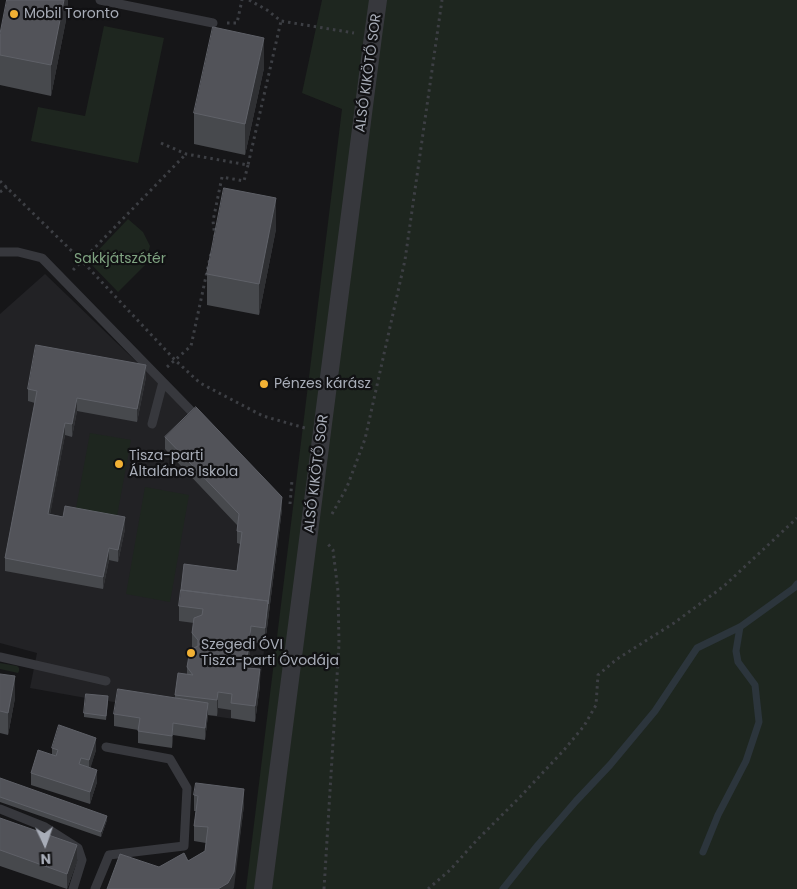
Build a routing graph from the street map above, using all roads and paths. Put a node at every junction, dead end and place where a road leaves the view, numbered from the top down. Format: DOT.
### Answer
graph roads {
  1 [pos="100,0"];
  2 [pos="242,0"];
  3 [pos="249,0"];
  4 [pos="378,0"];
  5 [pos="442,0"];
  6 [pos="238,16"];
  7 [pos="281,21"];
  8 [pos="214,23"];
  9 [pos="373,36"];
  10 [pos="161,143"];
  11 [pos="186,154"];
  12 [pos="248,165"];
  13 [pos="0,181"];
  14 [pos="6,187"];
  15 [pos="0,192"];
  16 [pos="215,237"];
  17 [pos="213,246"];
  18 [pos="0,252"];
  19 [pos="82,261"];
  20 [pos="64,280"];
  21 [pos="175,360"];
  22 [pos="163,382"];
  23 [pos="196,416"];
  24 [pos="152,424"];
  25 [pos="322,433"];
  26 [pos="292,480"];
  27 [pos="290,504"];
  28 [pos="329,518"];
  29 [pos="797,518"];
  30 [pos="311,521"];
  31 [pos="0,657"];
  32 [pos="106,681"];
  33 [pos="106,747"];
  34 [pos="0,809"];
  35 [pos="73,889"];
  36 [pos="94,889"];
  37 [pos="263,889"];
  38 [pos="324,889"];
  39 [pos="428,889"];
  1 -- 8 [label="lane"];
  2 -- 6 [label="path"];
  3 -- 7 [label="path"];
  4 -- 9 [label="street, ALSÓ KIKÖTŐ SOR"];
  5 -- 28 [label="path"];
  7 -- 9 [label="path"];
  7 -- 12 [label="path"];
  9 -- 25 [label="street, ALSÓ KIKÖTŐ SOR"];
  10 -- 11 [label="path"];
  11 -- 12 [label="path"];
  11 -- 19 [label="path"];
  12 -- 16 [label="path"];
  13 -- 14 [label="path"];
  14 -- 15 [label="path"];
  14 -- 19 [label="path"];
  17 -- 21 [label="path"];
  18 -- 20 [label="lane"];
  19 -- 20 [label="path"];
  19 -- 21 [label="path"];
  20 -- 22 [label="lane"];
  21 -- 25 [label="path"];
  22 -- 23 [label="lane"];
  22 -- 24 [label="lane"];
  25 -- 30 [label="street, ALSÓ KIKÖTŐ SOR"];
  26 -- 27 [label="path"];
  29 -- 39 [label="path"];
  30 -- 37 [label="street, ALSÓ KIKÖTŐ SOR"];
  30 -- 38 [label="path"];
  31 -- 32 [label="lane"];
  33 -- 36 [label="lane"];
  34 -- 35 [label="lane"];
}
